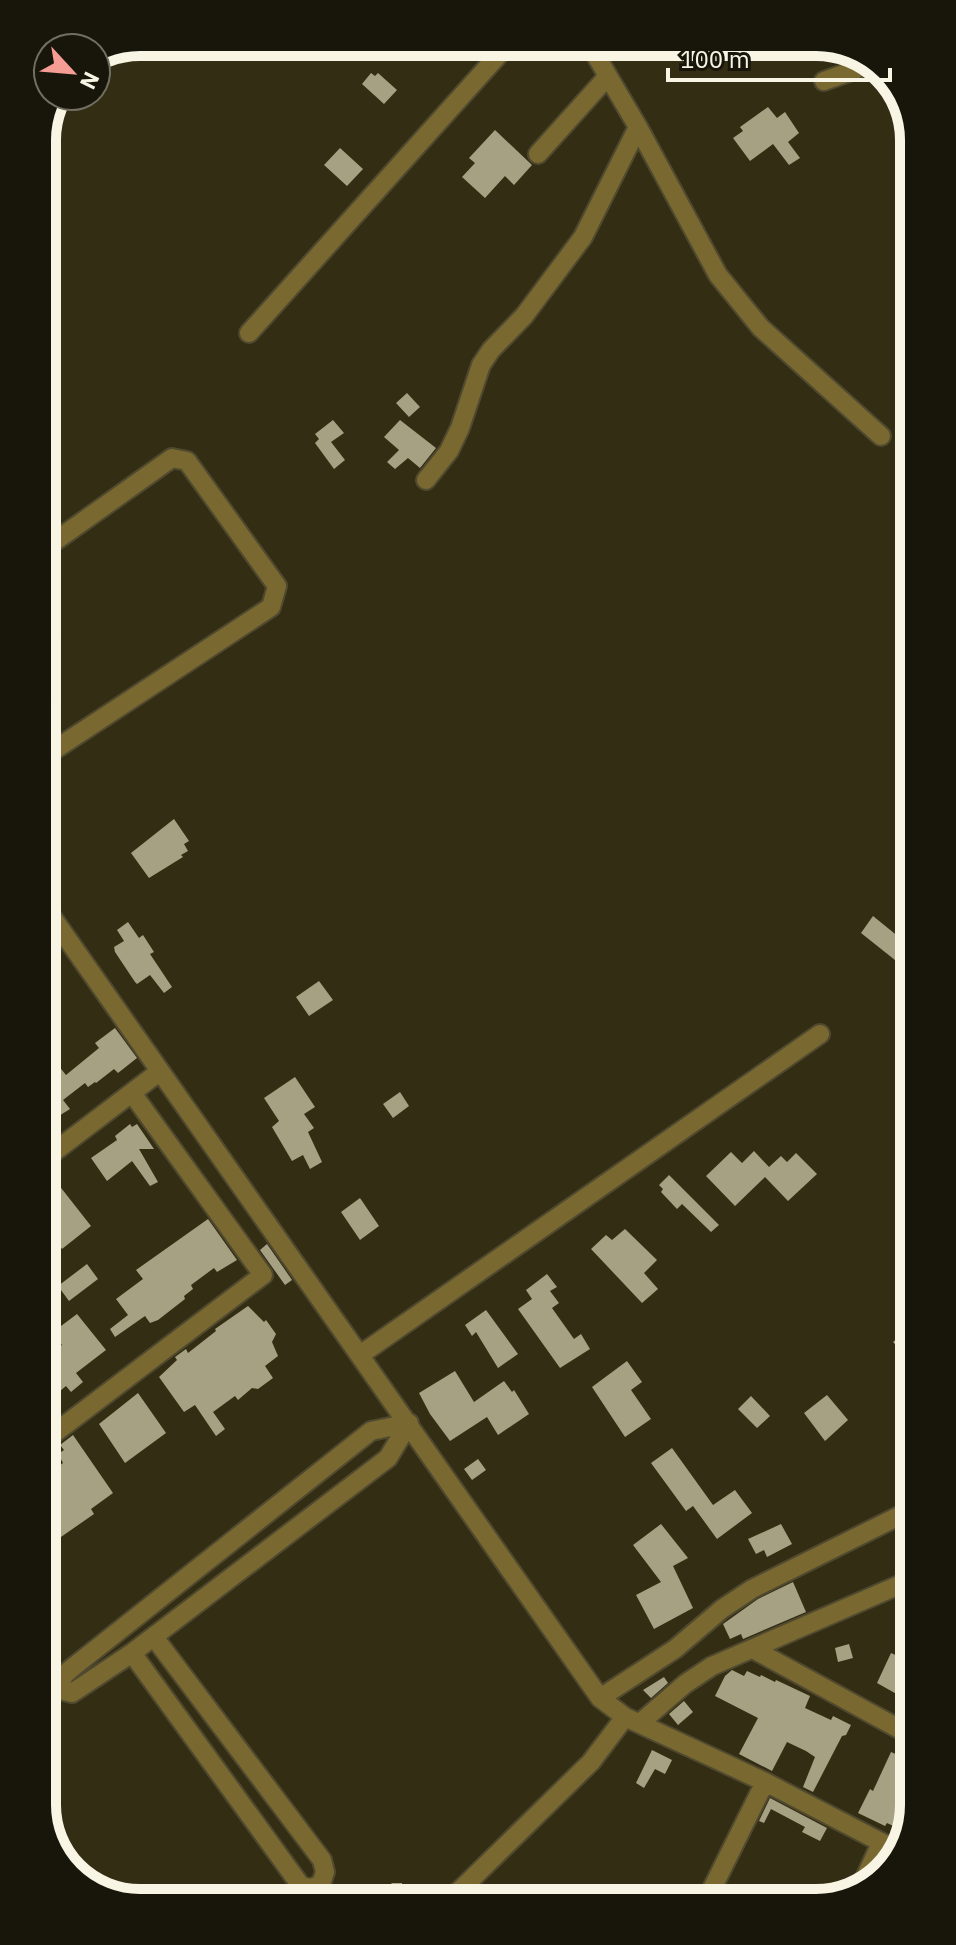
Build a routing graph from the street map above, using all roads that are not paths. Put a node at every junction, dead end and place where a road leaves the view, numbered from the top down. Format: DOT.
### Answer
graph roads {
  1 [pos="497,56"];
  2 [pos="596,56"];
  3 [pos="858,68"];
  4 [pos="608,76"];
  5 [pos="824,81"];
  6 [pos="638,127"];
  7 [pos="538,154"];
  8 [pos="249,333"];
  9 [pos="881,436"];
  10 [pos="426,480"];
  11 [pos="56,540"];
  12 [pos="56,749"];
  13 [pos="56,923"];
  14 [pos="820,1034"];
  15 [pos="159,1072"];
  16 [pos="132,1093"];
  17 [pos="56,1150"];
  18 [pos="289,1256"];
  19 [pos="263,1275"];
  20 [pos="360,1355"];
  21 [pos="409,1423"];
  22 [pos="56,1432"];
  23 [pos="900,1515"];
  24 [pos="900,1585"];
  25 [pos="154,1637"];
  26 [pos="753,1649"];
  27 [pos="132,1653"];
  28 [pos="600,1698"];
  29 [pos="633,1720"];
  30 [pos="900,1729"];
  31 [pos="765,1782"];
  32 [pos="881,1843"];
  33 [pos="889,1847"];
  34 [pos="868,1871"];
  35 [pos="461,1889"];
  36 [pos="712,1889"];
  1 -- 8 [label="street"];
  2 -- 4 [label="street"];
  3 -- 5 [label="street"];
  4 -- 6 [label="street"];
  4 -- 7 [label="street"];
  6 -- 9 [label="street"];
  6 -- 10 [label="street"];
  11 -- 12 [label="street"];
  13 -- 15 [label="street"];
  14 -- 20 [label="street"];
  15 -- 16 [label="street"];
  15 -- 18 [label="street"];
  16 -- 17 [label="street"];
  16 -- 19 [label="street"];
  18 -- 19 [label="street"];
  18 -- 20 [label="street"];
  19 -- 22 [label="street"];
  20 -- 21 [label="street"];
  21 -- 25 [label="street"];
  21 -- 27 [label="street"];
  21 -- 28 [label="street"];
  23 -- 28 [label="street"];
  24 -- 26 [label="street"];
  25 -- 27 [label="street"];
  25 -- 27 [label="street"];
  26 -- 29 [label="street"];
  26 -- 30 [label="street"];
  28 -- 29 [label="street"];
  29 -- 31 [label="street"];
  29 -- 35 [label="street"];
  31 -- 32 [label="street"];
  31 -- 36 [label="street"];
  32 -- 33 [label="street"];
  32 -- 34 [label="street"];
}
